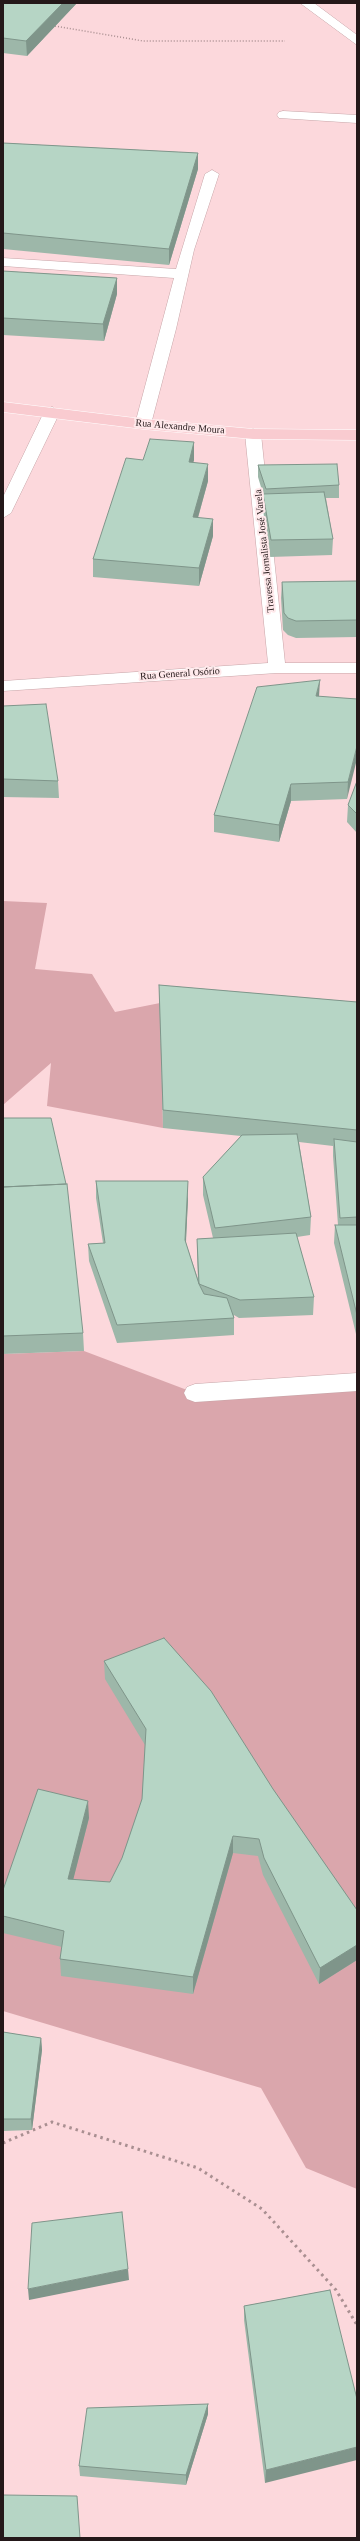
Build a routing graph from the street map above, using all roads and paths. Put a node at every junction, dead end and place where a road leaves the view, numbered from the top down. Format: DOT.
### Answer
graph roads {
  1 [pos="306,3"];
  2 [pos="55,26"];
  3 [pos="357,41"];
  4 [pos="293,42"];
  5 [pos="283,115"];
  6 [pos="357,119"];
  7 [pos="212,174"];
  8 [pos="3,262"];
  9 [pos="182,274"];
  10 [pos="3,407"];
  11 [pos="52,412"];
  12 [pos="143,424"];
  13 [pos="253,434"];
  14 [pos="357,435"];
  15 [pos="3,513"];
  16 [pos="277,668"];
  17 [pos="357,668"];
  18 [pos="3,686"];
  19 [pos="357,1382"];
  20 [pos="195,1394"];
  21 [pos="3,2143"];
  22 [pos="357,2325"];
  1 -- 3 [label="street"];
  2 -- 4 [label="path"];
  5 -- 6 [label="street"];
  7 -- 9 [label="street"];
  8 -- 9 [label="street"];
  9 -- 12 [label="street"];
  10 -- 11 [label="main road, Rua Alexandre Moura"];
  11 -- 12 [label="main road, Rua Alexandre Moura"];
  11 -- 15 [label="street"];
  12 -- 13 [label="main road, Rua Alexandre Moura"];
  13 -- 14 [label="main road, Rua Alexandre Moura"];
  13 -- 16 [label="street, Travessa Jornalista José Varela"];
  16 -- 17 [label="street, Rua General Osório"];
  16 -- 18 [label="street, Rua General Osório"];
  19 -- 20 [label="street"];
  21 -- 22 [label="path"];
}
